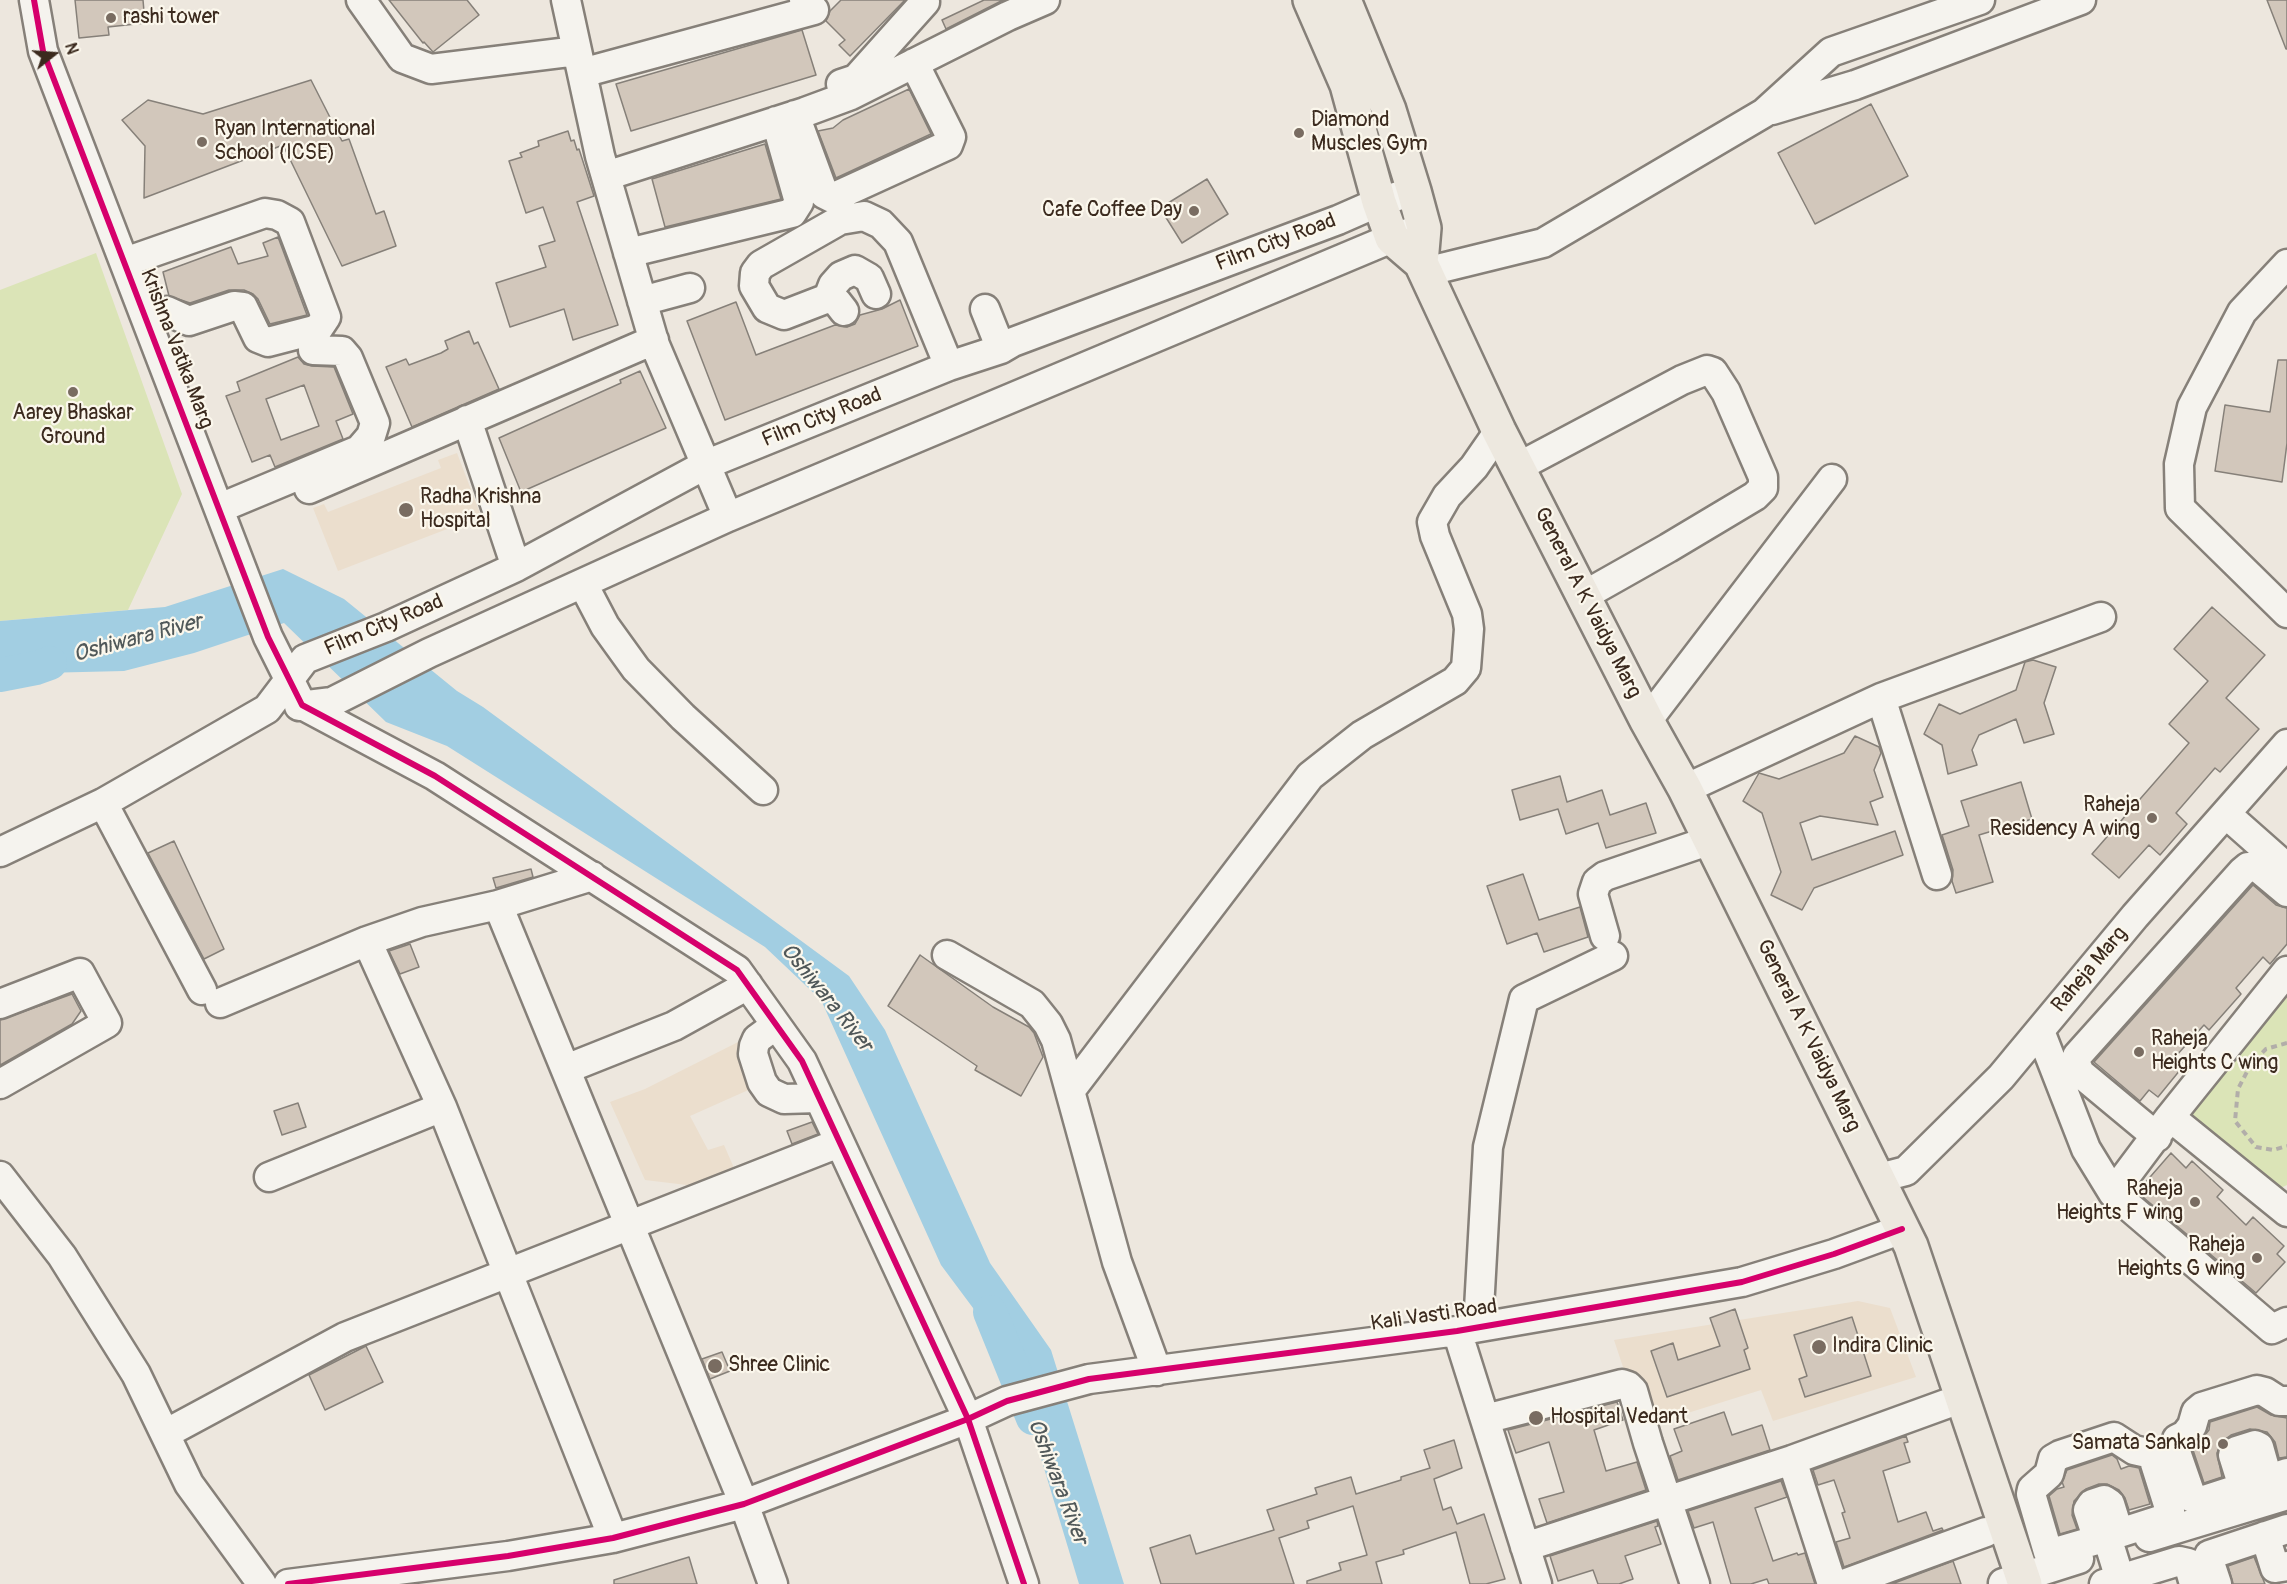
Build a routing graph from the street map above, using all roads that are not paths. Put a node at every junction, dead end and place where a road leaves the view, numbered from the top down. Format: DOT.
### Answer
graph roads {
  1 [pos="34,0"];
  2 [pos="361,0"];
  3 [pos="566,0"];
  4 [pos="804,0"];
  5 [pos="923,0"];
  6 [pos="1045,0"];
  7 [pos="1310,0"];
  8 [pos="1344,0"];
  9 [pos="1980,0"];
  10 [pos="2081,0"];
  11 [pos="1005,8"];
  12 [pos="579,62"];
  13 [pos="914,63"];
  14 [pos="1764,113"];
  15 [pos="785,118"];
  16 [pos="603,166"];
  17 [pos="1414,191"];
  18 [pos="1379,201"];
  19 [pos="1424,228"];
  20 [pos="1392,238"];
  21 [pos="628,253"];
  22 [pos="125,262"];
  23 [pos="2287,264"];
  24 [pos="1423,267"];
  25 [pos="691,292"];
  26 [pos="876,294"];
  27 [pos="644,305"];
  28 [pos="985,309"];
  29 [pos="147,318"];
  30 [pos="654,340"];
  31 [pos="1001,349"];
  32 [pos="313,350"];
  33 [pos="950,366"];
  34 [pos="467,420"];
  35 [pos="1499,431"];
  36 [pos="705,465"];
  37 [pos="1518,467"];
  38 [pos="1832,479"];
  39 [pos="309,489"];
  40 [pos="220,508"];
  41 [pos="728,517"];
  42 [pos="516,567"];
  43 [pos="583,584"];
  44 [pos="464,591"];
  45 [pos="1583,596"];
  46 [pos="2287,613"];
  47 [pos="2101,617"];
  48 [pos="480,630"];
  49 [pos="290,680"];
  50 [pos="1881,698"];
  51 [pos="302,705"];
  52 [pos="267,709"];
  53 [pos="1647,721"];
  54 [pos="2287,744"];
  55 [pos="1686,789"];
  56 [pos="763,790"];
  57 [pos="103,803"];
  58 [pos="2226,814"];
  59 [pos="1711,840"];
  60 [pos="0,852"];
  61 [pos="2287,868"];
  62 [pos="1937,875"];
  63 [pos="592,876"];
  64 [pos="2287,892"];
  65 [pos="498,905"];
  66 [pos="368,941"];
  67 [pos="947,955"];
  68 [pos="2287,970"];
  69 [pos="748,985"];
  70 [pos="0,1004"];
  71 [pos="776,1024"];
  72 [pos="2040,1031"];
  73 [pos="566,1069"];
  74 [pos="0,1084"];
  75 [pos="1070,1091"];
  76 [pos="818,1098"];
  77 [pos="442,1107"];
  78 [pos="2163,1127"];
  79 [pos="839,1143"];
  80 [pos="0,1176"];
  81 [pos="269,1177"];
  82 [pos="1883,1189"];
  83 [pos="2113,1193"];
  84 [pos="2287,1213"];
  85 [pos="630,1224"];
  86 [pos="1895,1232"];
  87 [pos="507,1273"];
  88 [pos="2287,1322"];
  89 [pos="1468,1329"];
  90 [pos="1157,1371"];
  91 [pos="2287,1401"];
  92 [pos="1946,1404"];
  93 [pos="968,1419"];
  94 [pos="1485,1419"];
  95 [pos="165,1434"];
  96 [pos="1792,1460"];
  97 [pos="2269,1486"];
  98 [pos="1667,1501"];
  99 [pos="744,1504"];
  100 [pos="1986,1532"];
  101 [pos="2279,1536"];
  102 [pos="613,1538"];
  103 [pos="2109,1540"];
  104 [pos="1525,1547"];
  105 [pos="2287,1566"];
  106 [pos="2121,1581"];
  107 [pos="2013,1582"];
  108 [pos="770,1583"];
  109 [pos="262,1584"];
  110 [pos="288,1584"];
  111 [pos="1024,1584"];
  112 [pos="1537,1584"];
  113 [pos="1695,1584"];
  114 [pos="1832,1584"];
  115 [pos="1844,1584"];
  116 [pos="2194,1584"];
  117 [pos="2217,1584"];
  1 -- 22 [label="street, Krishna Vatika Marg"];
  2 -- 12 [label="street"];
  3 -- 12 [label="street"];
  4 -- 12 [label="street"];
  5 -- 16 [label="street"];
  6 -- 11 [label="street"];
  7 -- 18 [label="main road, General A K Vaidya Marg"];
  8 -- 17 [label="main road"];
  9 -- 14 [label="street"];
  10 -- 14 [label="street"];
  11 -- 13 [label="street"];
  12 -- 16 [label="street"];
  13 -- 15 [label="street"];
  13 -- 15 [label="street"];
  14 -- 24 [label="street"];
  15 -- 16 [label="street"];
  15 -- 21 [label="street"];
  16 -- 21 [label="street"];
  17 -- 18 [label="street, Film City Road"];
  17 -- 19 [label="main road"];
  18 -- 20 [label="main road, General A K Vaidya Marg"];
  18 -- 31 [label="street, Film City Road"];
  19 -- 20 [label="street, Film City Road"];
  19 -- 24 [label="main road"];
  20 -- 24 [label="main road, General A K Vaidya Marg"];
  20 -- 41 [label="street, Film City Road"];
  21 -- 27 [label="street"];
  22 -- 29 [label="street, Krishna Vatika Marg"];
  22 -- 29 [label="street"];
  23 -- 46 [label="street"];
  24 -- 35 [label="main road, General A K Vaidya Marg"];
  25 -- 27 [label="street"];
  26 -- 33 [label="street"];
  27 -- 30 [label="street"];
  28 -- 31 [label="street"];
  29 -- 40 [label="street, Krishna Vatika Marg"];
  30 -- 34 [label="street"];
  30 -- 36 [label="street"];
  31 -- 33 [label="street, Film City Road"];
  32 -- 40 [label="street"];
  33 -- 36 [label="street, Film City Road"];
  34 -- 39 [label="street"];
  34 -- 42 [label="street"];
  35 -- 37 [label="main road, General A K Vaidya Marg"];
  35 -- 75 [label="street"];
  36 -- 41 [label="street"];
  36 -- 42 [label="street, Film City Road"];
  37 -- 45 [label="main road, General A K Vaidya Marg"];
  37 -- 45 [label="street"];
  38 -- 53 [label="street"];
  40 -- 49 [label="street, Krishna Vatika Marg"];
  41 -- 43 [label="street, Film City Road"];
  42 -- 44 [label="street, Film City Road"];
  43 -- 48 [label="street, Film City Road"];
  43 -- 56 [label="street"];
  44 -- 48 [label="street"];
  44 -- 49 [label="street, Film City Road"];
  45 -- 53 [label="main road, General A K Vaidya Marg"];
  47 -- 50 [label="street"];
  48 -- 51 [label="street, Film City Road"];
  49 -- 51 [label="street, Krishna Vatika Marg"];
  49 -- 52 [label="street, Film City Road"];
  50 -- 55 [label="street"];
  50 -- 62 [label="street"];
  51 -- 52 [label="street, Film City Road"];
  51 -- 63 [label="street"];
  52 -- 57 [label="street, Film City Road"];
  53 -- 55 [label="main road, General A K Vaidya Marg"];
  54 -- 58 [label="street, Raheja Marg"];
  55 -- 59 [label="main road, General A K Vaidya Marg"];
  57 -- 60 [label="street, Film City Road"];
  57 -- 66 [label="street"];
  58 -- 61 [label="street"];
  58 -- 72 [label="street, Raheja Marg"];
  59 -- 82 [label="main road, General A K Vaidya Marg"];
  59 -- 89 [label="street"];
  63 -- 65 [label="street"];
  63 -- 69 [label="street"];
  64 -- 78 [label="street"];
  65 -- 66 [label="street"];
  65 -- 73 [label="street"];
  66 -- 77 [label="street"];
  67 -- 75 [label="street"];
  68 -- 78 [label="street"];
  69 -- 71 [label="street"];
  69 -- 73 [label="street"];
  70 -- 74 [label="street"];
  71 -- 76 [label="street"];
  71 -- 76 [label="street"];
  72 -- 82 [label="street, Raheja Marg"];
  72 -- 83 [label="street"];
  73 -- 85 [label="street"];
  75 -- 90 [label="street"];
  76 -- 79 [label="street"];
  77 -- 81 [label="street"];
  77 -- 87 [label="street"];
  78 -- 83 [label="street"];
  78 -- 84 [label="street"];
  79 -- 85 [label="street"];
  79 -- 93 [label="street"];
  80 -- 95 [label="street"];
  82 -- 86 [label="main road, General A K Vaidya Marg"];
  83 -- 88 [label="street"];
  85 -- 87 [label="street"];
  85 -- 99 [label="street"];
  86 -- 89 [label="street, Kali Vasti Road"];
  86 -- 92 [label="main road, General A K Vaidya Marg"];
  86 -- 107 [label="main road, General A K Vaidya Marg"];
  87 -- 95 [label="street"];
  87 -- 102 [label="street"];
  89 -- 90 [label="street, Kali Vasti Road"];
  89 -- 94 [label="street"];
  90 -- 93 [label="street, Kali Vasti Road"];
  91 -- 97 [label="street"];
  92 -- 96 [label="street"];
  92 -- 100 [label="main road, General A K Vaidya Marg"];
  93 -- 99 [label="street, Kali Vasti Road"];
  93 -- 111 [label="street"];
  94 -- 98 [label="street"];
  94 -- 104 [label="street"];
  95 -- 109 [label="street"];
  96 -- 98 [label="street"];
  96 -- 114 [label="street"];
  97 -- 101 [label="street"];
  97 -- 103 [label="street"];
  98 -- 104 [label="street"];
  98 -- 113 [label="street"];
  99 -- 102 [label="street, Kali Vasti Road"];
  99 -- 108 [label="street"];
  100 -- 107 [label="main road, General A K Vaidya Marg"];
  100 -- 115 [label="street"];
  101 -- 105 [label="street"];
  101 -- 117 [label="street"];
  102 -- 110 [label="street, Kali Vasti Road"];
  103 -- 103 [label="street"];
  103 -- 106 [label="street"];
  103 -- 107 [label="street"];
  104 -- 112 [label="street"];
  106 -- 116 [label="street"];
}
